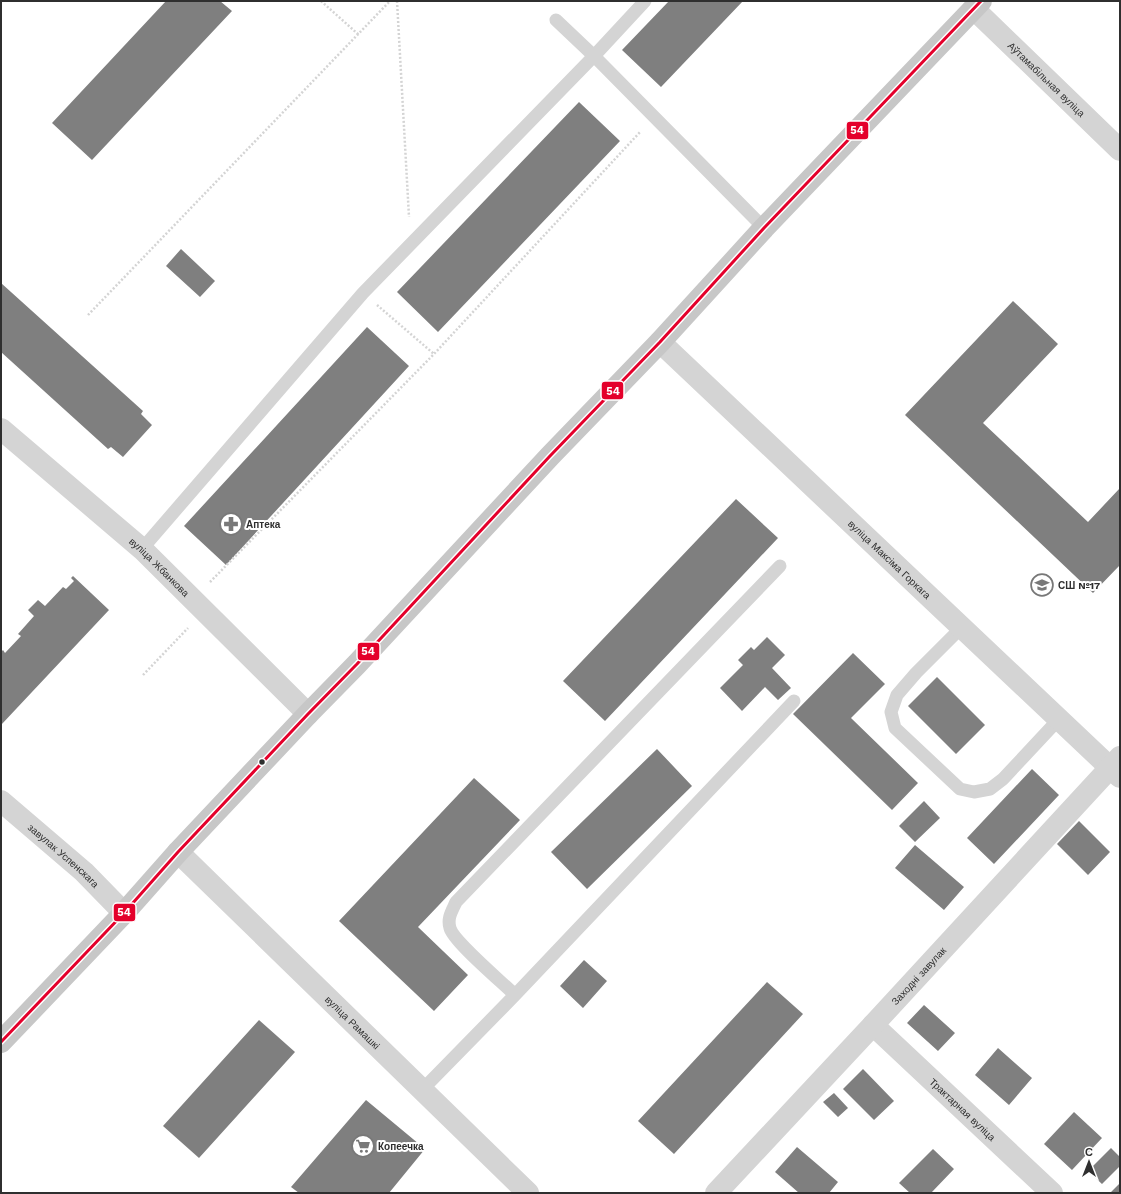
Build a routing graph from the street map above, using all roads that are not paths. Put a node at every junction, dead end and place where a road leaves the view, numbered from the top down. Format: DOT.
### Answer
graph roads {
  1 [pos="645,1"];
  2 [pos="977,5"];
  3 [pos="556,20"];
  4 [pos="594,56"];
  5 [pos="1120,150"];
  6 [pos="764,228"];
  7 [pos="660,342"];
  8 [pos="1,429"];
  9 [pos="142,549"];
  10 [pos="780,566"];
  11 [pos="962,627"];
  12 [pos="794,701"];
  13 [pos="308,714"];
  14 [pos="1059,719"];
  15 [pos="1117,767"];
  16 [pos="1,801"];
  17 [pos="178,852"];
  18 [pos="124,912"];
  19 [pos="515,995"];
  20 [pos="873,1026"];
  21 [pos="1,1042"];
  22 [pos="422,1090"];
  23 [pos="528,1193"];
  24 [pos="716,1193"];
  25 [pos="1052,1193"];
  1 -- 4 [label="lane"];
  2 -- 5 [label="street, Аўтамабільная вуліца"];
  2 -- 6 [label="main road"];
  3 -- 4 [label="lane"];
  4 -- 6 [label="lane"];
  4 -- 9 [label="lane"];
  6 -- 7 [label="main road"];
  7 -- 11 [label="street, вуліца Максіма Горкага"];
  7 -- 13 [label="main road"];
  8 -- 9 [label="street, вуліца Жбанкова"];
  9 -- 13 [label="street, вуліца Жбанкова"];
  10 -- 19 [label="lane"];
  11 -- 14 [label="street, вуліца Максіма Горкага"];
  11 -- 14 [label="lane"];
  12 -- 19 [label="lane"];
  13 -- 17 [label="main road"];
  14 -- 15 [label="street, вуліца Максіма Горкага"];
  15 -- 20 [label="street, Заходні завулак"];
  16 -- 18 [label="street, завулак Успенскага"];
  17 -- 18 [label="main road"];
  17 -- 22 [label="street, вуліца Рамашкі"];
  18 -- 21 [label="main road"];
  19 -- 22 [label="lane"];
  20 -- 24 [label="street, Заходні завулак"];
  20 -- 25 [label="street, Трактарная вуліца"];
  22 -- 23 [label="street, вуліца Рамашкі"];
}
